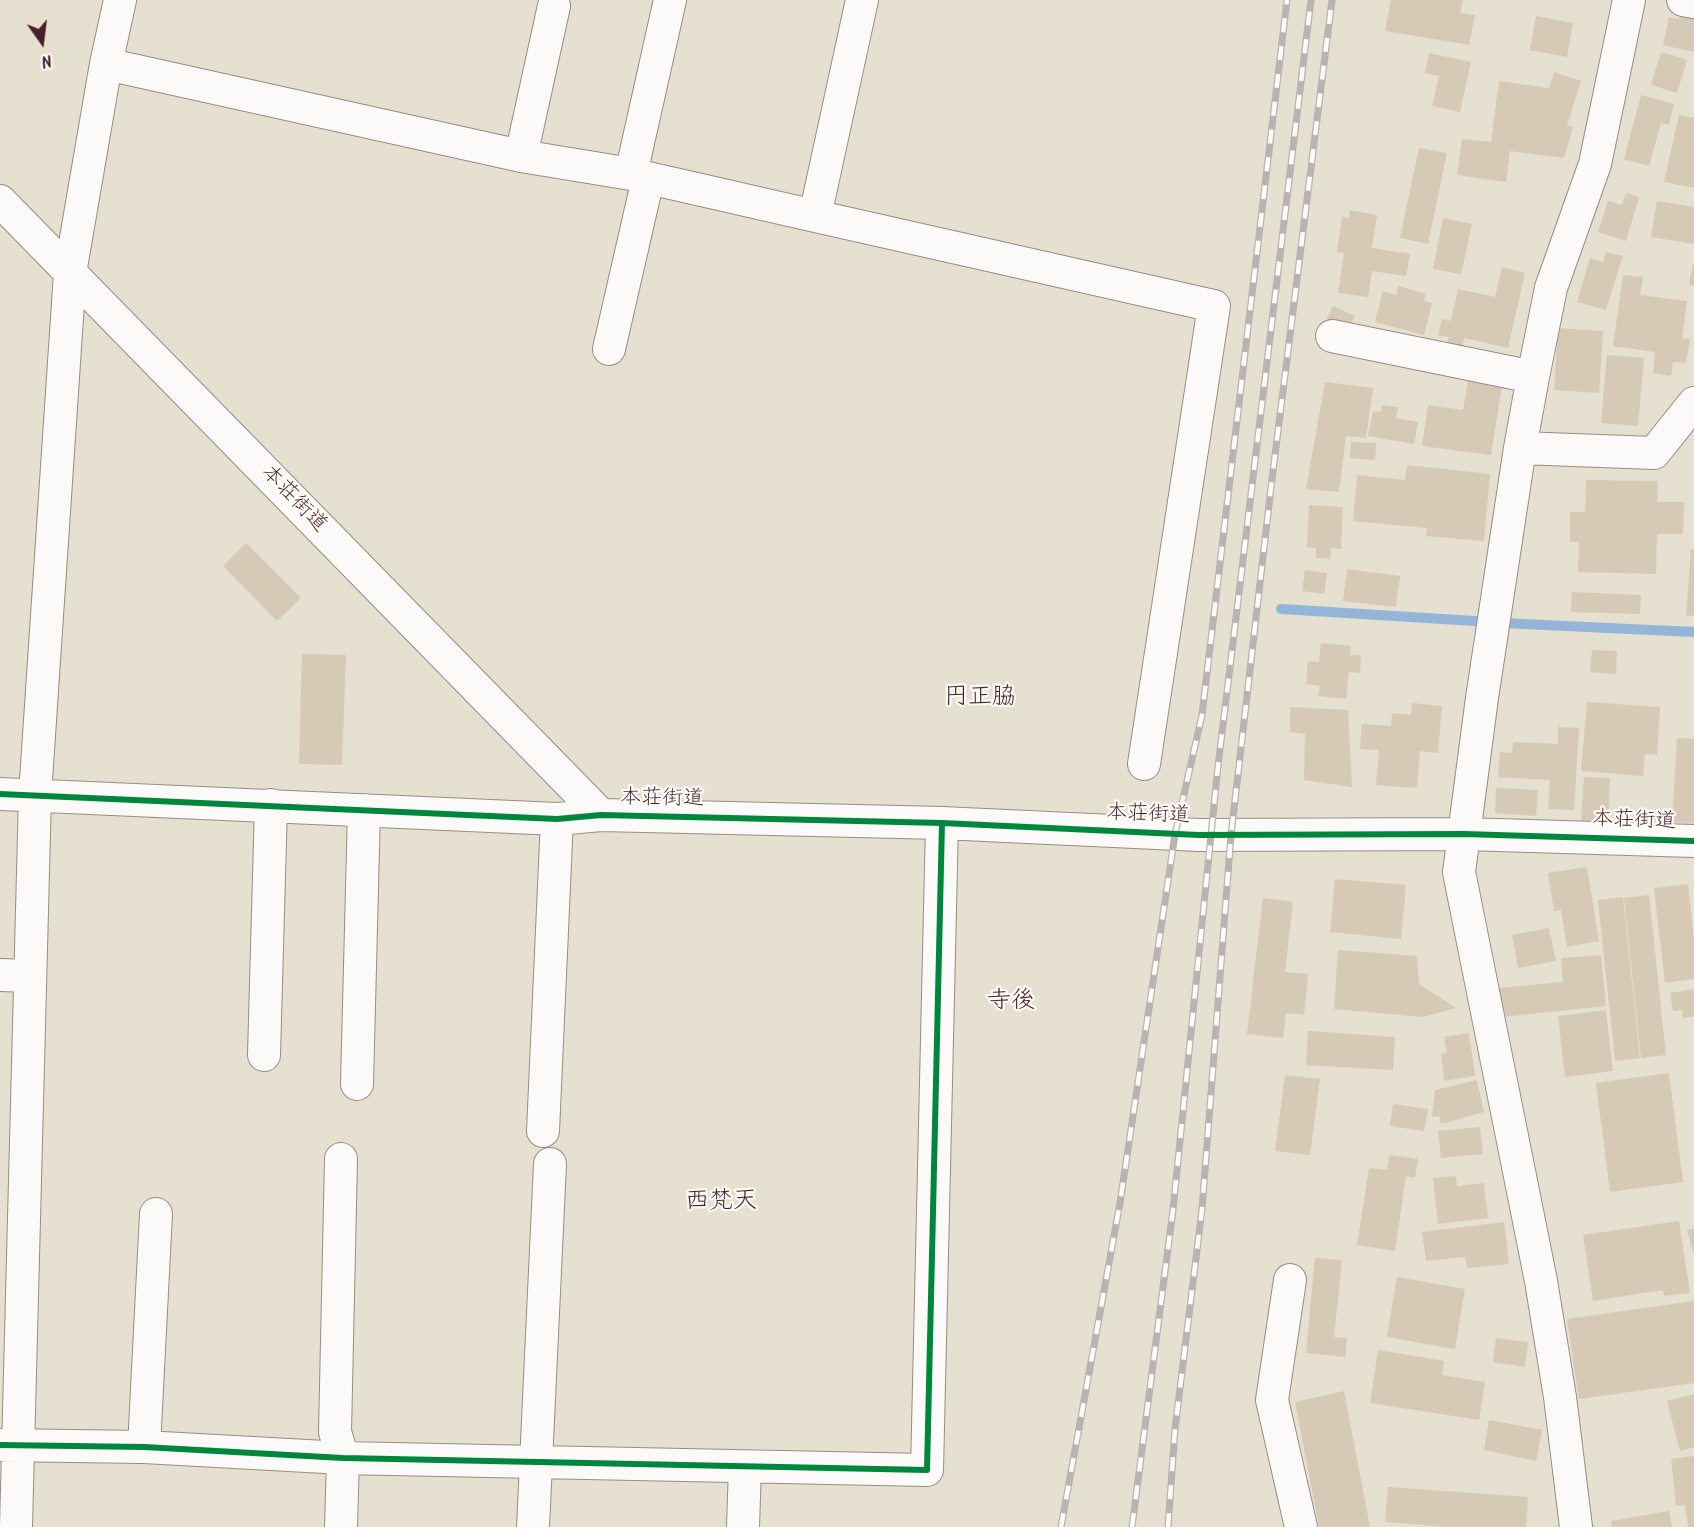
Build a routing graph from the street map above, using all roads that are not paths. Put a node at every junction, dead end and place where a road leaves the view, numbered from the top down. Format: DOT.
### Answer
graph roads {
  1 [pos="120,0"];
  2 [pos="670,0"];
  3 [pos="862,0"];
  4 [pos="1629,0"];
  5 [pos="1683,0"];
  6 [pos="1694,2"];
  7 [pos="554,6"];
  8 [pos="106,64"];
  9 [pos="521,156"];
  10 [pos="640,176"];
  11 [pos="0,201"];
  12 [pos="815,216"];
  13 [pos="70,273"];
  14 [pos="1332,336"];
  15 [pos="609,349"];
  16 [pos="1533,377"];
  17 [pos="1694,403"];
  18 [pos="1520,448"];
  19 [pos="1144,764"];
  20 [pos="0,794"];
  21 [pos="34,795"];
  22 [pos="271,805"];
  23 [pos="364,810"];
  24 [pos="601,815"];
  25 [pos="557,819"];
  26 [pos="942,823"];
  27 [pos="1464,834"];
  28 [pos="1694,841"];
  29 [pos="15,975"];
  30 [pos="264,1055"];
  31 [pos="357,1084"];
  32 [pos="543,1131"];
  33 [pos="341,1160"];
  34 [pos="550,1164"];
  35 [pos="156,1214"];
  36 [pos="1290,1280"];
  37 [pos="9,1445"];
  38 [pos="144,1447"];
  39 [pos="343,1458"];
  40 [pos="535,1461"];
  41 [pos="745,1467"];
  42 [pos="16,1527"];
  43 [pos="341,1527"];
  44 [pos="532,1527"];
  45 [pos="743,1527"];
  46 [pos="1301,1527"];
  47 [pos="1576,1527"];
  1 -- 8 [label="street"];
  2 -- 10 [label="street"];
  3 -- 12 [label="street"];
  4 -- 16 [label="street"];
  5 -- 6 [label="street"];
  7 -- 9 [label="street"];
  8 -- 9 [label="street"];
  8 -- 13 [label="street"];
  9 -- 10 [label="street"];
  10 -- 12 [label="street"];
  10 -- 15 [label="street"];
  11 -- 13 [label="street, 本荘街道"];
  12 -- 19 [label="street"];
  13 -- 21 [label="street"];
  13 -- 24 [label="street, 本荘街道"];
  14 -- 16 [label="street"];
  16 -- 18 [label="street"];
  17 -- 18 [label="street"];
  18 -- 27 [label="street"];
  20 -- 21 [label="street"];
  21 -- 22 [label="street"];
  21 -- 29 [label="street"];
  22 -- 23 [label="street"];
  22 -- 30 [label="street"];
  23 -- 25 [label="street"];
  23 -- 31 [label="street"];
  24 -- 25 [label="street"];
  24 -- 26 [label="street, 本荘街道"];
  25 -- 32 [label="street"];
  26 -- 27 [label="street, 本荘街道"];
  26 -- 41 [label="street"];
  27 -- 28 [label="street, 本荘街道"];
  27 -- 47 [label="street"];
  29 -- 37 [label="street"];
  33 -- 39 [label="street"];
  34 -- 40 [label="street"];
  35 -- 38 [label="street"];
  36 -- 46 [label="street"];
  37 -- 38 [label="street"];
  37 -- 42 [label="street"];
  38 -- 39 [label="street"];
  39 -- 40 [label="street"];
  39 -- 43 [label="street"];
  40 -- 41 [label="street"];
  40 -- 44 [label="street"];
  41 -- 45 [label="street"];
}
